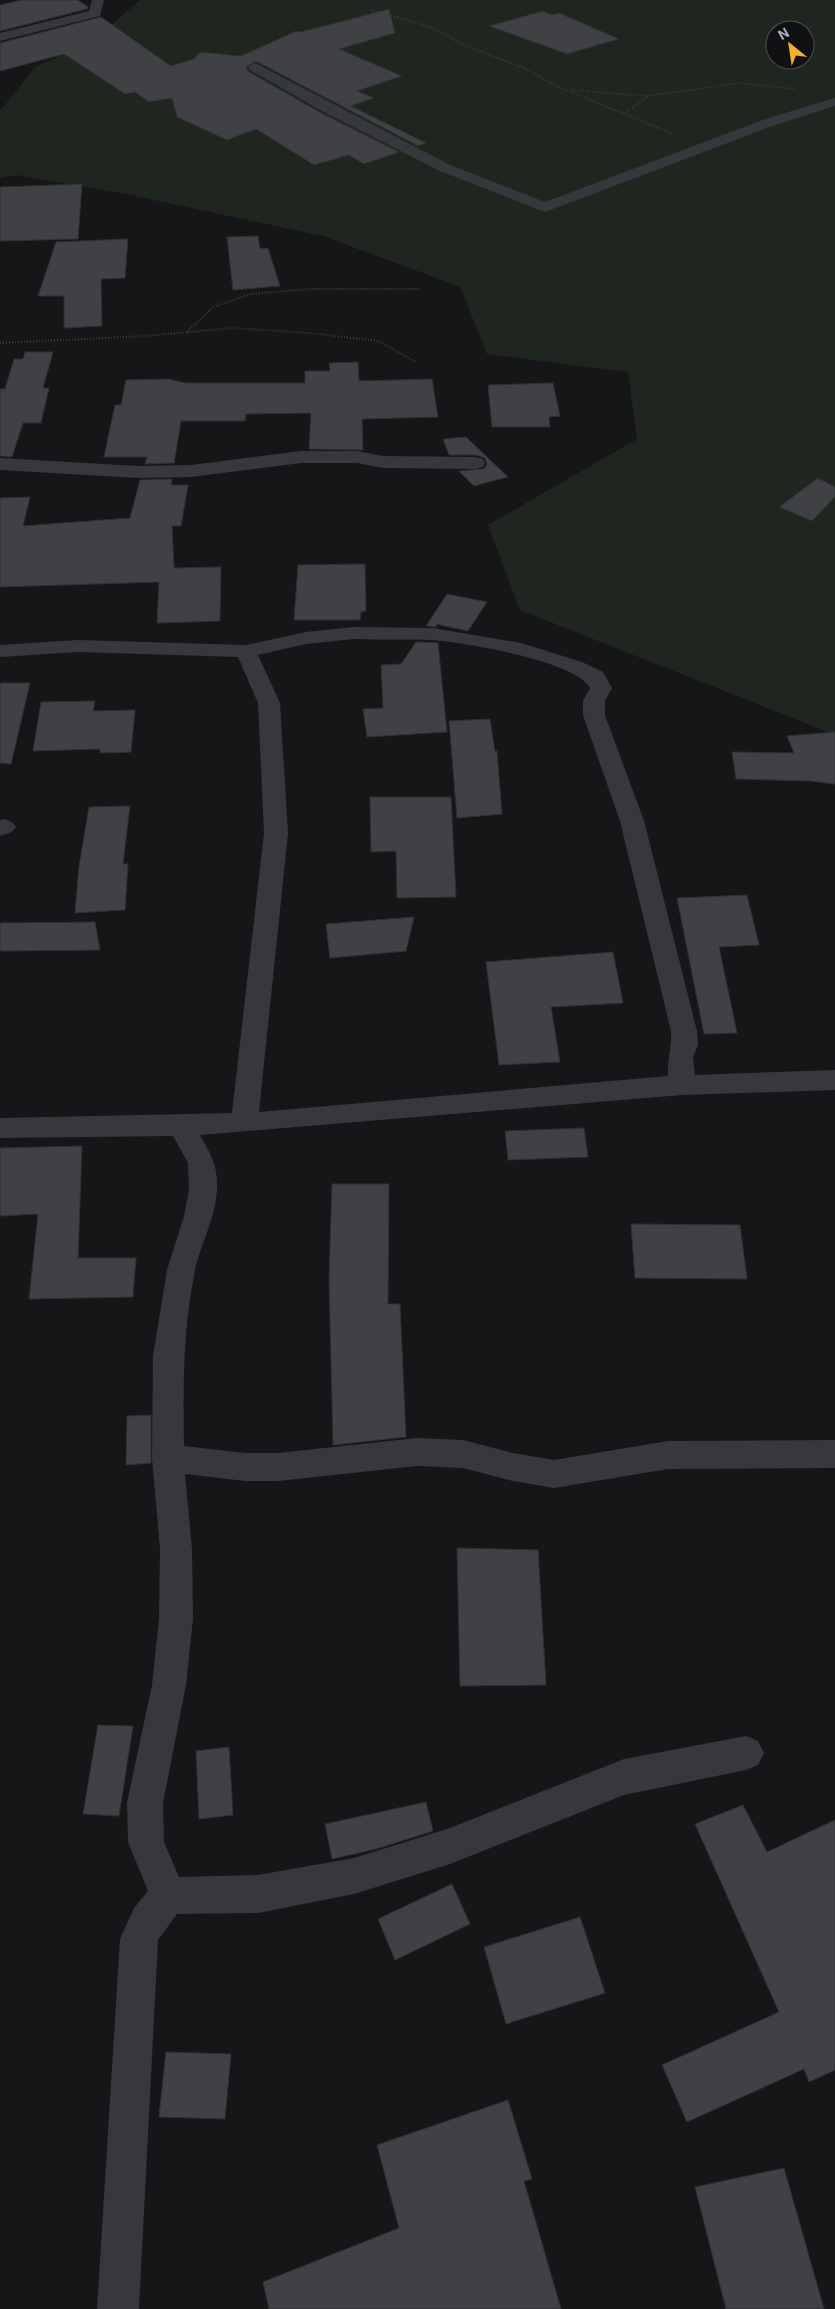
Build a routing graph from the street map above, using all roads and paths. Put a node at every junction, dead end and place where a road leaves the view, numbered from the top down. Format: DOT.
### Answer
graph roads {
  1 [pos="98,0"];
  2 [pos="371,10"];
  3 [pos="0,37"];
  4 [pos="255,67"];
  5 [pos="568,90"];
  6 [pos="802,90"];
  7 [pos="648,96"];
  8 [pos="835,102"];
  9 [pos="625,113"];
  10 [pos="703,148"];
  11 [pos="420,290"];
  12 [pos="187,332"];
  13 [pos="0,343"];
  14 [pos="416,362"];
  15 [pos="476,463"];
  16 [pos="0,464"];
  17 [pos="0,651"];
  18 [pos="246,651"];
  19 [pos="835,1080"];
  20 [pos="682,1085"];
  21 [pos="244,1123"];
  22 [pos="181,1126"];
  23 [pos="0,1128"];
  24 [pos="835,1454"];
  25 [pos="168,1458"];
  26 [pos="746,1753"];
  27 [pos="168,1896"];
  28 [pos="118,2309"];
  1 -- 3 [label="street"];
  2 -- 5 [label="path"];
  4 -- 10 [label="street"];
  5 -- 7 [label="path"];
  5 -- 9 [label="path"];
  6 -- 7 [label="path"];
  7 -- 9 [label="path"];
  8 -- 10 [label="street"];
  9 -- 10 [label="path"];
  11 -- 12 [label="path"];
  12 -- 13 [label="path"];
  12 -- 14 [label="path"];
  15 -- 16 [label="street"];
  17 -- 18 [label="street"];
  18 -- 20 [label="street"];
  18 -- 21 [label="street"];
  19 -- 20 [label="street"];
  20 -- 21 [label="street"];
  21 -- 22 [label="street"];
  22 -- 23 [label="street"];
  22 -- 25 [label="street"];
  24 -- 25 [label="street"];
  25 -- 27 [label="street"];
  26 -- 27 [label="street"];
  27 -- 28 [label="street"];
}
